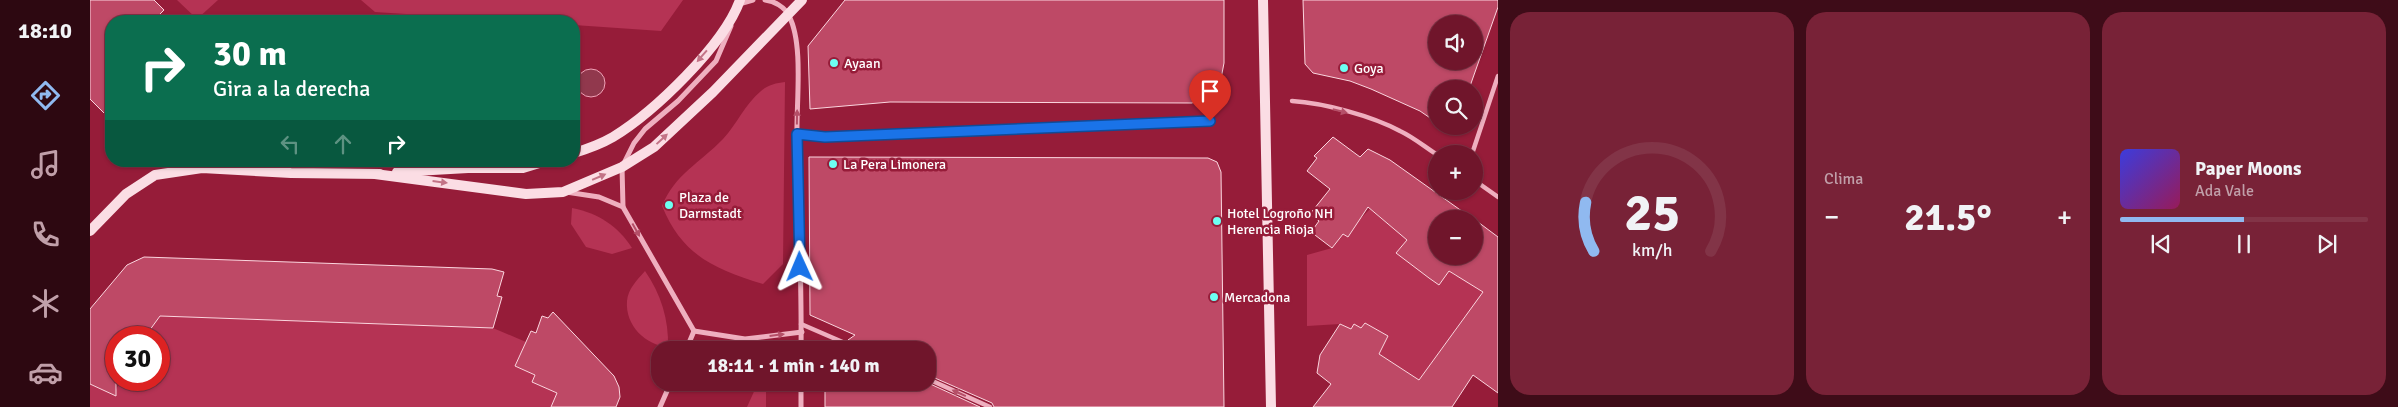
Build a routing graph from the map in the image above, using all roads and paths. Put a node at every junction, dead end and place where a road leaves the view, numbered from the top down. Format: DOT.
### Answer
graph roads {
  1 [pos="753,0"];
  2 [pos="765,0"];
  3 [pos="802,0"];
  4 [pos="1263,0"];
  5 [pos="740,1"];
  6 [pos="789,14"];
  7 [pos="1498,76"];
  8 [pos="1292,101"];
  9 [pos="1210,121"];
  10 [pos="797,134"];
  11 [pos="1475,145"];
  12 [pos="1428,149"];
  13 [pos="580,151"];
  14 [pos="526,167"];
  15 [pos="622,167"];
  16 [pos="374,174"];
  17 [pos="1483,187"];
  18 [pos="564,192"];
  19 [pos="1498,198"];
  20 [pos="623,207"];
  21 [pos="90,231"];
  22 [pos="801,324"];
  23 [pos="694,331"];
  24 [pos="802,332"];
  25 [pos="690,341"];
  26 [pos="802,341"];
  27 [pos="840,341"];
  28 [pos="936,383"];
  29 [pos="667,391"];
  30 [pos="801,391"];
  31 [pos="660,407"];
  32 [pos="801,407"];
  33 [pos="990,407"];
  34 [pos="1271,407"];
  1 -- 5 [label="street"];
  2 -- 6 [label="street"];
  3 -- 6 [label="main road"];
  4 -- 34 [label="main road"];
  5 -- 13 [label="main road, one-way"];
  5 -- 15 [label="street"];
  10 -- 6 [label="street, one-way"];
  15 -- 6 [label="main road, one-way"];
  7 -- 11 [label="street"];
  8 -- 12 [label="street, one-way"];
  9 -- 10 [label="street"];
  10 -- 22 [label="street"];
  14 -- 16 [label="main road"];
  18 -- 15 [label="main road, one-way"];
  15 -- 20 [label="street"];
  16 -- 18 [label="main road, one-way"];
  16 -- 21 [label="main road"];
  17 -- 19 [label="street"];
  18 -- 20 [label="street"];
  20 -- 23 [label="street, one-way"];
  22 -- 24 [label="street"];
  22 -- 27 [label="street"];
  23 -- 24 [label="street, one-way"];
  23 -- 25 [label="street"];
  24 -- 26 [label="street"];
  33 -- 28 [label="street, one-way"];
  29 -- 31 [label="street"];
  30 -- 32 [label="street"];
}
